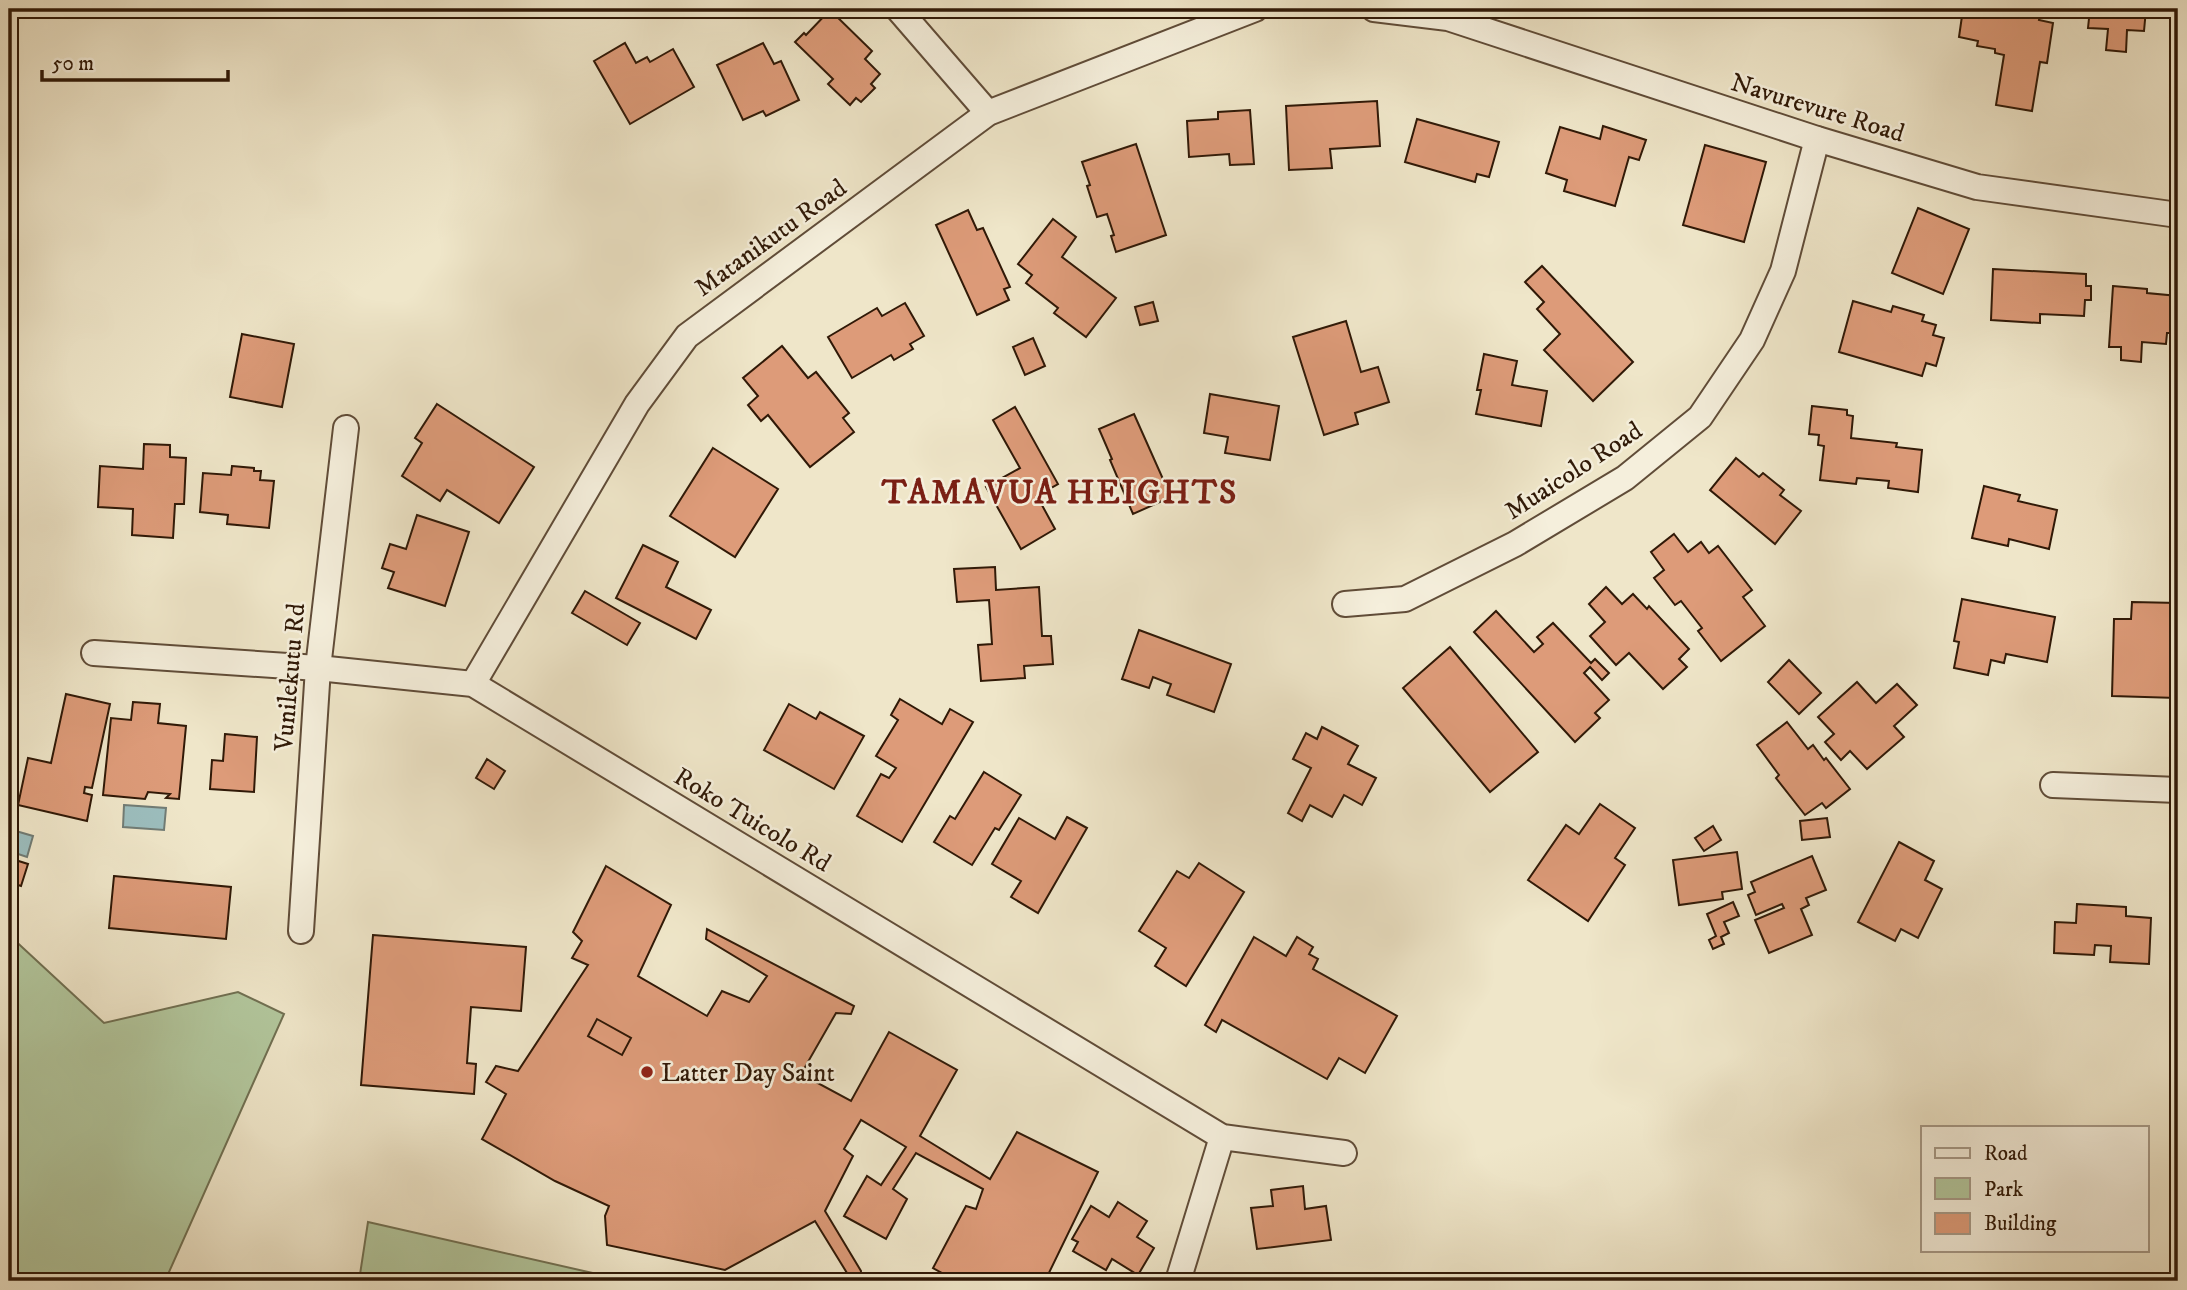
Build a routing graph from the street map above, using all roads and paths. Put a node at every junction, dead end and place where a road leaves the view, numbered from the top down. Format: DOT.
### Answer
graph roads {
  1 [pos="898,9"];
  2 [pos="1255,9"];
  3 [pos="1374,9"];
  4 [pos="1450,13"];
  5 [pos="988,113"];
  6 [pos="1817,139"];
  7 [pos="2178,215"];
  8 [pos="346,428"];
  9 [pos="1345,604"];
  10 [pos="94,653"];
  11 [pos="318,667"];
  12 [pos="473,684"];
  13 [pos="2053,785"];
  14 [pos="2178,790"];
  15 [pos="301,931"];
  16 [pos="1222,1137"];
  17 [pos="1344,1153"];
  18 [pos="1178,1281"];
  1 -- 5 [label="street"];
  2 -- 5 [label="street, Matanikutu Road"];
  3 -- 4 [label="street"];
  4 -- 6 [label="street, Navurevure Road"];
  5 -- 12 [label="street, Matanikutu Road"];
  6 -- 7 [label="street, Navurevure Road"];
  6 -- 9 [label="street, Muaicolo Road"];
  8 -- 11 [label="street, Vunilekutu Rd"];
  10 -- 11 [label="street, Roko Tuicolo Rd"];
  11 -- 12 [label="street, Roko Tuicolo Rd"];
  11 -- 15 [label="street, Vunilekutu Rd"];
  12 -- 16 [label="street, Roko Tuicolo Rd"];
  13 -- 14 [label="street"];
  16 -- 17 [label="street, Roko Tuicolo Rd"];
  16 -- 18 [label="street"];
}
